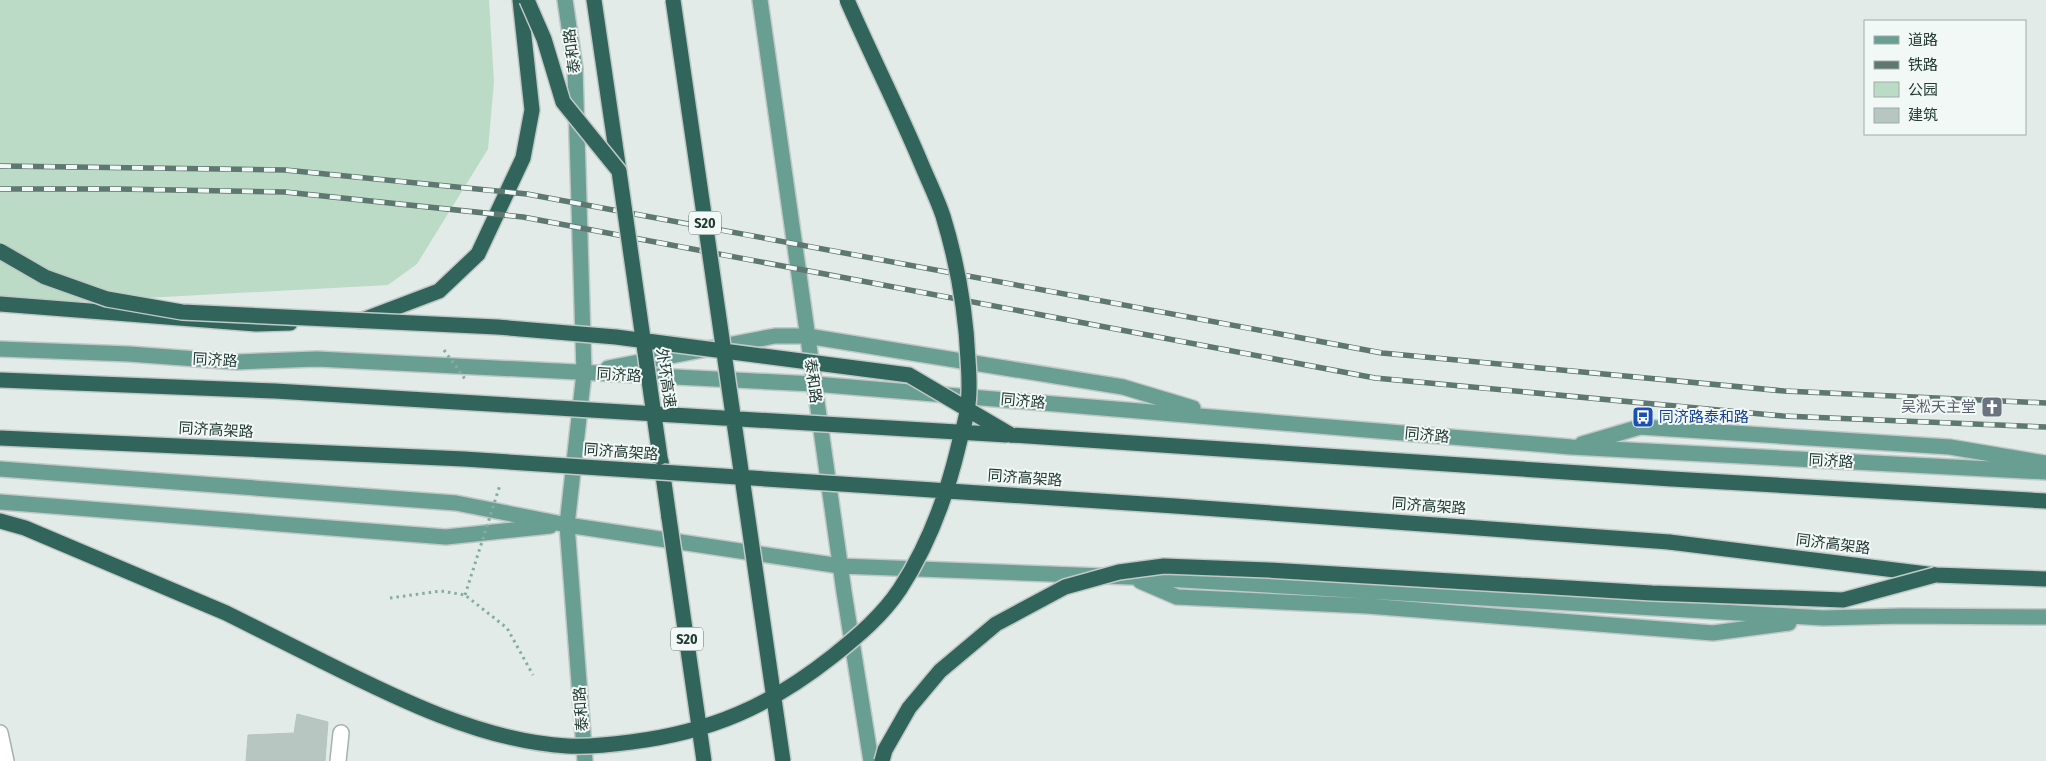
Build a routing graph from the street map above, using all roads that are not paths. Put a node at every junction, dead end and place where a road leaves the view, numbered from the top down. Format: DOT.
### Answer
graph roads {
  1 [pos="520,0"];
  2 [pos="527,0"];
  3 [pos="565,0"];
  4 [pos="594,0"];
  5 [pos="673,0"];
  6 [pos="760,0"];
  7 [pos="847,0"];
  8 [pos="619,171"];
  9 [pos="0,251"];
  10 [pos="0,304"];
  11 [pos="807,336"];
  12 [pos="0,349"];
  13 [pos="584,373"];
  14 [pos="0,380"];
  15 [pos="814,384"];
  16 [pos="1220,417"];
  17 [pos="1010,435"];
  18 [pos="0,438"];
  19 [pos="1571,447"];
  20 [pos="2046,464"];
  21 [pos="0,469"];
  22 [pos="2046,472"];
  23 [pos="2046,501"];
  24 [pos="0,502"];
  25 [pos="0,521"];
  26 [pos="567,524"];
  27 [pos="840,566"];
  28 [pos="1935,575"];
  29 [pos="1130,577"];
  30 [pos="2046,579"];
  31 [pos="2046,617"];
  32 [pos="1822,618"];
  33 [pos="0,733"];
  34 [pos="342,733"];
  35 [pos="6,761"];
  36 [pos="338,761"];
  37 [pos="585,761"];
  38 [pos="704,761"];
  39 [pos="783,761"];
  40 [pos="871,761"];
  41 [pos="882,761"];
  1 -- 10 [label="highway"];
  2 -- 8 [label="highway, bridge"];
  3 -- 13 [label="main road, 泰和路"];
  4 -- 8 [label="highway, 外环高速 / S20"];
  5 -- 39 [label="highway, S20, bridge"];
  6 -- 11 [label="main road, 泰和路"];
  7 -- 25 [label="highway, bridge"];
  8 -- 38 [label="highway, 外环高速 / S20, bridge"];
  9 -- 17 [label="highway, bridge"];
  11 -- 13 [label="main road"];
  11 -- 15 [label="main road, 泰和路"];
  11 -- 16 [label="main road"];
  12 -- 13 [label="main road, 同济路"];
  13 -- 15 [label="main road, 同济路"];
  13 -- 26 [label="main road, 泰和路"];
  14 -- 17 [label="highway, bridge"];
  15 -- 16 [label="main road, 同济路"];
  15 -- 27 [label="main road, 泰和路"];
  16 -- 19 [label="main road, 同济路"];
  17 -- 23 [label="highway"];
  18 -- 28 [label="highway, 同济高架路, bridge"];
  19 -- 20 [label="main road"];
  19 -- 22 [label="main road, 同济路"];
  21 -- 26 [label="main road"];
  24 -- 26 [label="main road"];
  26 -- 27 [label="main road"];
  26 -- 37 [label="main road, 泰和路"];
  27 -- 29 [label="main road"];
  27 -- 40 [label="main road, 泰和路"];
  28 -- 30 [label="highway, 同济高架路"];
  28 -- 41 [label="highway, bridge"];
  29 -- 32 [label="main road"];
  29 -- 32 [label="main road"];
  31 -- 32 [label="main road"];
  33 -- 35 [label="street"];
  34 -- 36 [label="street"];
}
